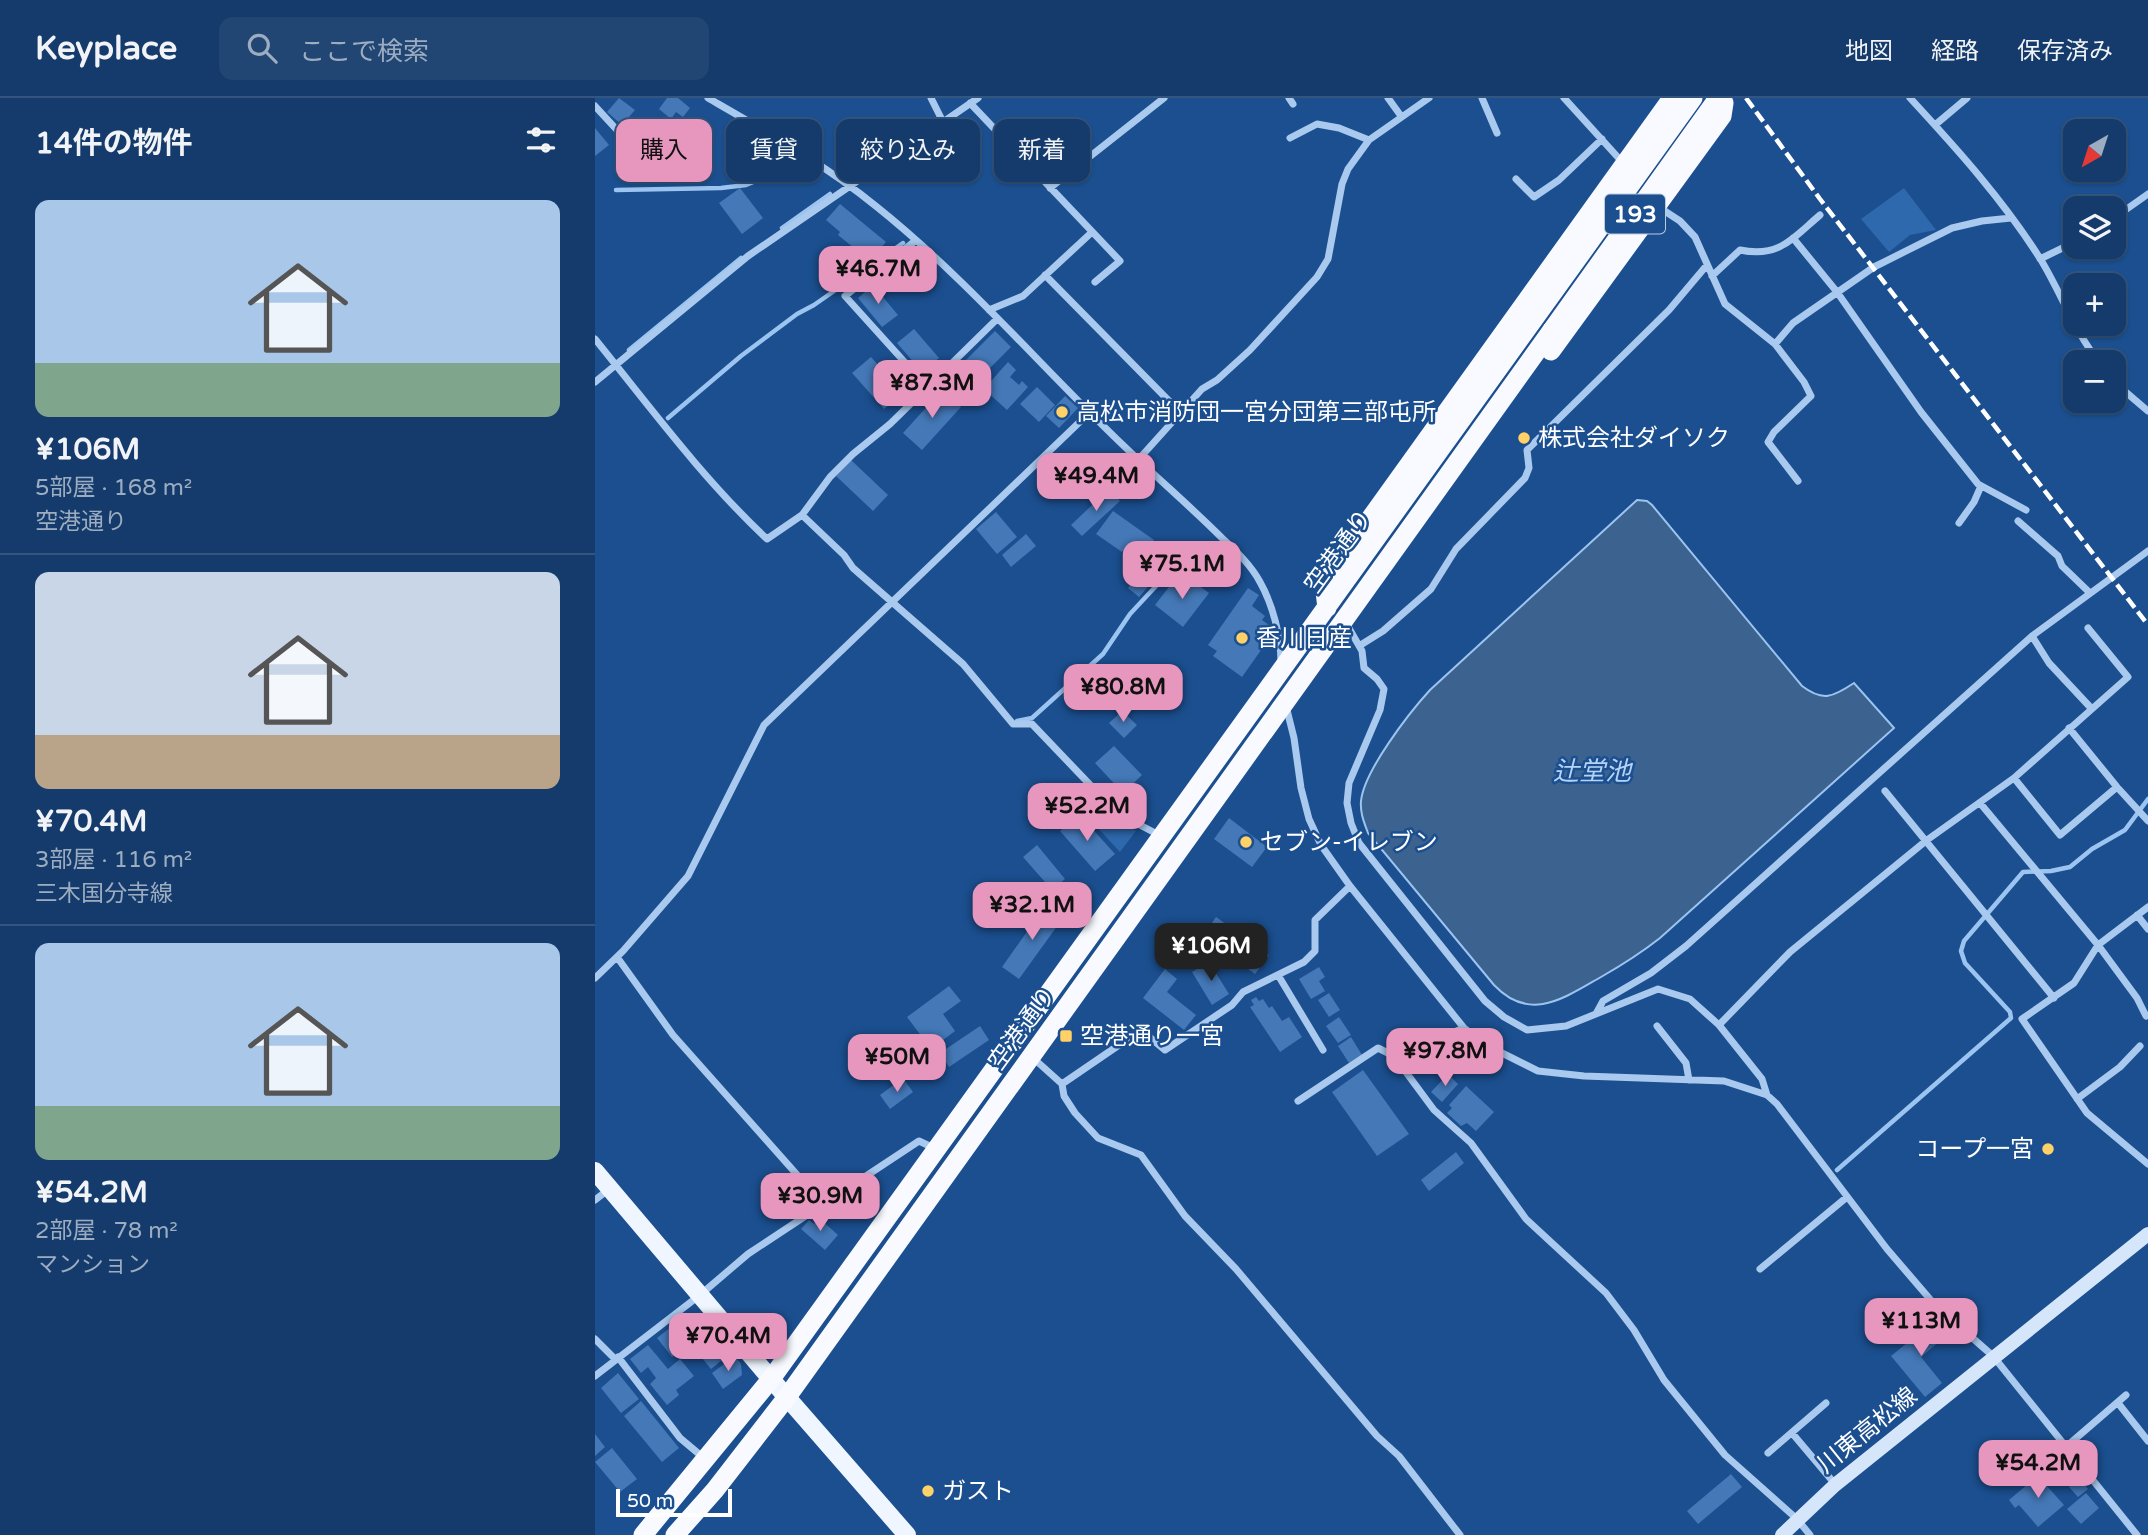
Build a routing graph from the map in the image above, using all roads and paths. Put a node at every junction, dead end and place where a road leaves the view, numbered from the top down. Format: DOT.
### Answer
graph roads {
  1 [pos="602,98"];
  2 [pos="708,98"];
  3 [pos="931,98"];
  4 [pos="978,98"];
  5 [pos="1164,98"];
  6 [pos="1388,98"];
  7 [pos="1429,98"];
  8 [pos="1482,98"];
  9 [pos="1564,98"];
  10 [pos="1672,98"];
  11 [pos="1693,98"];
  12 [pos="1718,98"];
  13 [pos="1910,98"];
  14 [pos="1967,98"];
  15 [pos="970,103"];
  16 [pos="595,105"];
  17 [pos="1401,116"];
  18 [pos="942,119"];
  19 [pos="947,119"];
  20 [pos="1935,125"];
  21 [pos="616,128"];
  22 [pos="1497,133"];
  23 [pos="1290,138"];
  24 [pos="1369,139"];
  25 [pos="1602,139"];
  26 [pos="1625,164"];
  27 [pos="1516,179"];
  28 [pos="856,182"];
  29 [pos="850,186"];
  30 [pos="1050,188"];
  31 [pos="2148,194"];
  32 [pos="1657,205"];
  33 [pos="2126,210"];
  34 [pos="1820,215"];
  35 [pos="2011,218"];
  36 [pos="1091,233"];
  37 [pos="1794,238"];
  38 [pos="915,240"];
  39 [pos="2063,248"];
  40 [pos="2040,259"];
  41 [pos="1707,265"];
  42 [pos="1045,275"];
  43 [pos="1712,276"];
  44 [pos="1095,282"];
  45 [pos="1837,292"];
  46 [pos="989,310"];
  47 [pos="997,319"];
  48 [pos="595,339"];
  49 [pos="1775,344"];
  50 [pos="2092,350"];
  51 [pos="616,365"];
  52 [pos="919,378"];
  53 [pos="595,382"];
  54 [pos="2126,392"];
  55 [pos="2148,411"];
  56 [pos="1089,413"];
  57 [pos="1162,415"];
  58 [pos="1138,460"];
  59 [pos="1798,481"];
  60 [pos="1981,485"];
  61 [pos="2026,510"];
  62 [pos="802,515"];
  63 [pos="2018,521"];
  64 [pos="1959,523"];
  65 [pos="2148,551"];
  66 [pos="2090,593"];
  67 [pos="893,601"];
  68 [pos="1327,608"];
  69 [pos="1344,620"];
  70 [pos="2088,628"];
  71 [pos="2032,636"];
  72 [pos="1359,646"];
  73 [pos="1282,675"];
  74 [pos="1284,697"];
  75 [pos="2091,708"];
  76 [pos="2069,728"];
  77 [pos="2014,778"];
  78 [pos="2117,787"];
  79 [pos="1885,791"];
  80 [pos="1980,803"];
  81 [pos="2148,821"];
  82 [pos="1162,836"];
  83 [pos="1927,840"];
  84 [pos="1350,886"];
  85 [pos="2148,907"];
  86 [pos="2137,915"];
  87 [pos="2148,929"];
  88 [pos="2098,945"];
  89 [pos="617,957"];
  90 [pos="1278,975"];
  91 [pos="595,978"];
  92 [pos="2054,998"];
  93 [pos="1597,1012"];
  94 [pos="2146,1016"];
  95 [pos="1657,1026"];
  96 [pos="1719,1026"];
  97 [pos="1464,1028"];
  98 [pos="2140,1046"];
  99 [pos="1323,1050"];
  100 [pos="1032,1056"];
  101 [pos="1394,1056"];
  102 [pos="1689,1080"];
  103 [pos="1062,1084"];
  104 [pos="1767,1095"];
  105 [pos="2077,1099"];
  106 [pos="1298,1101"];
  107 [pos="936,1149"];
  108 [pos="2148,1164"];
  109 [pos="595,1171"];
  110 [pos="610,1188"];
  111 [pos="1847,1198"];
  112 [pos="595,1200"];
  113 [pos="823,1204"];
  114 [pos="2148,1234"];
  115 [pos="1760,1269"];
  116 [pos="700,1295"];
  117 [pos="595,1339"];
  118 [pos="1993,1356"];
  119 [pos="617,1358"];
  120 [pos="595,1376"];
  121 [pos="771,1379"];
  122 [pos="2126,1395"];
  123 [pos="787,1397"];
  124 [pos="1826,1403"];
  125 [pos="2117,1403"];
  126 [pos="1792,1433"];
  127 [pos="2148,1441"];
  128 [pos="2067,1446"];
  129 [pos="1768,1453"];
  130 [pos="706,1460"];
  131 [pos="1835,1485"];
  132 [pos="1797,1519"];
  133 [pos="643,1535"];
  134 [pos="675,1535"];
  135 [pos="907,1535"];
  136 [pos="1460,1535"];
  137 [pos="1782,1535"];
  138 [pos="1810,1535"];
  139 [pos="2137,1535"];
  1 -- 16 [label="street"];
  2 -- 29 [label="street"];
  3 -- 18 [label="street"];
  4 -- 15 [label="street"];
  5 -- 30 [label="street"];
  6 -- 17 [label="street"];
  7 -- 17 [label="street"];
  8 -- 22 [label="street"];
  9 -- 25 [label="street"];
  10 -- 26 [label="highway"];
  11 -- 68 [label="highway, 空港通り / 193"];
  12 -- 32 [label="highway"];
  12 -- 69 [label="highway, 空港通り / 193, bridge"];
  13 -- 20 [label="street"];
  14 -- 20 [label="street"];
  15 -- 19 [label="street"];
  15 -- 30 [label="street"];
  16 -- 21 [label="street"];
  17 -- 24 [label="street"];
  20 -- 35 [label="street"];
  23 -- 24 [label="street"];
  24 -- 58 [label="street"];
  25 -- 26 [label="street"];
  25 -- 27 [label="street"];
  26 -- 68 [label="highway"];
  28 -- 29 [label="street"];
  29 -- 38 [label="street"];
  29 -- 51 [label="street"];
  30 -- 36 [label="street"];
  31 -- 33 [label="street"];
  32 -- 41 [label="street"];
  32 -- 69 [label="highway"];
  34 -- 37 [label="street"];
  35 -- 40 [label="street"];
  35 -- 45 [label="street"];
  36 -- 42 [label="street"];
  36 -- 44 [label="street"];
  37 -- 43 [label="street"];
  37 -- 45 [label="street"];
  38 -- 46 [label="street"];
  38 -- 52 [label="street"];
  39 -- 40 [label="street"];
  40 -- 50 [label="street"];
  41 -- 43 [label="street"];
  41 -- 72 [label="street"];
  42 -- 46 [label="street"];
  42 -- 57 [label="street"];
  43 -- 49 [label="street"];
  45 -- 49 [label="street"];
  45 -- 60 [label="street"];
  46 -- 47 [label="street"];
  47 -- 56 [label="street"];
  47 -- 62 [label="street"];
  48 -- 51 [label="street"];
  49 -- 59 [label="street"];
  51 -- 53 [label="street"];
  51 -- 62 [label="street"];
  54 -- 55 [label="street"];
  56 -- 58 [label="street"];
  56 -- 67 [label="street"];
  58 -- 73 [label="street"];
  60 -- 61 [label="street"];
  60 -- 64 [label="street"];
  62 -- 67 [label="street"];
  63 -- 66 [label="street"];
  65 -- 66 [label="street"];
  66 -- 71 [label="street"];
  67 -- 82 [label="street"];
  67 -- 89 [label="street"];
  68 -- 73 [label="highway, 空港通り / 193"];
  69 -- 72 [label="street"];
  69 -- 74 [label="highway, 空港通り / 193"];
  70 -- 75 [label="street"];
  71 -- 75 [label="street"];
  71 -- 93 [label="street"];
  72 -- 93 [label="street"];
  73 -- 82 [label="highway, 空港通り / 193"];
  74 -- 84 [label="street"];
  74 -- 100 [label="highway, 空港通り / 193"];
  75 -- 76 [label="street"];
  76 -- 77 [label="street"];
  76 -- 78 [label="street"];
  77 -- 78 [label="street"];
  77 -- 80 [label="street"];
  78 -- 81 [label="street"];
  79 -- 83 [label="street"];
  80 -- 83 [label="street"];
  80 -- 88 [label="street"];
  82 -- 107 [label="highway, 空港通り / 193"];
  83 -- 92 [label="street"];
  83 -- 96 [label="street"];
  84 -- 90 [label="street"];
  84 -- 97 [label="street"];
  85 -- 86 [label="street"];
  86 -- 87 [label="street"];
  86 -- 88 [label="street"];
  88 -- 92 [label="street"];
  88 -- 94 [label="street"];
  89 -- 91 [label="street"];
  89 -- 113 [label="street"];
  90 -- 99 [label="street"];
  90 -- 103 [label="street"];
  92 -- 105 [label="street"];
  93 -- 96 [label="street"];
  95 -- 102 [label="street"];
  96 -- 104 [label="street"];
  97 -- 101 [label="street"];
  97 -- 102 [label="street"];
  98 -- 105 [label="street"];
  100 -- 103 [label="street"];
  100 -- 123 [label="highway, 空港通り / 193"];
  101 -- 106 [label="street"];
  101 -- 132 [label="street"];
  102 -- 104 [label="street"];
  103 -- 136 [label="street"];
  104 -- 111 [label="street"];
  105 -- 108 [label="street"];
  107 -- 113 [label="street"];
  107 -- 121 [label="highway, 空港通り / 193"];
  109 -- 110 [label="main road"];
  110 -- 112 [label="street"];
  110 -- 116 [label="main road"];
  111 -- 115 [label="street"];
  111 -- 118 [label="street"];
  113 -- 116 [label="street"];
  114 -- 118 [label="main road, 川東高松線"];
  116 -- 119 [label="street"];
  116 -- 121 [label="main road"];
  117 -- 119 [label="street"];
  118 -- 128 [label="street"];
  118 -- 131 [label="main road, 川東高松線"];
  119 -- 120 [label="street"];
  119 -- 130 [label="street"];
  121 -- 123 [label="main road"];
  121 -- 130 [label="highway, 空港通り / 193"];
  122 -- 125 [label="street"];
  123 -- 134 [label="highway, 空港通り / 193"];
  123 -- 135 [label="main road"];
  124 -- 126 [label="street"];
  125 -- 127 [label="street"];
  125 -- 128 [label="street"];
  126 -- 129 [label="street"];
  126 -- 131 [label="street"];
  128 -- 139 [label="street"];
  130 -- 133 [label="highway, 空港通り / 193"];
  131 -- 132 [label="main road, 川東高松線"];
  132 -- 137 [label="main road, 川東高松線"];
  132 -- 138 [label="street"];
}
